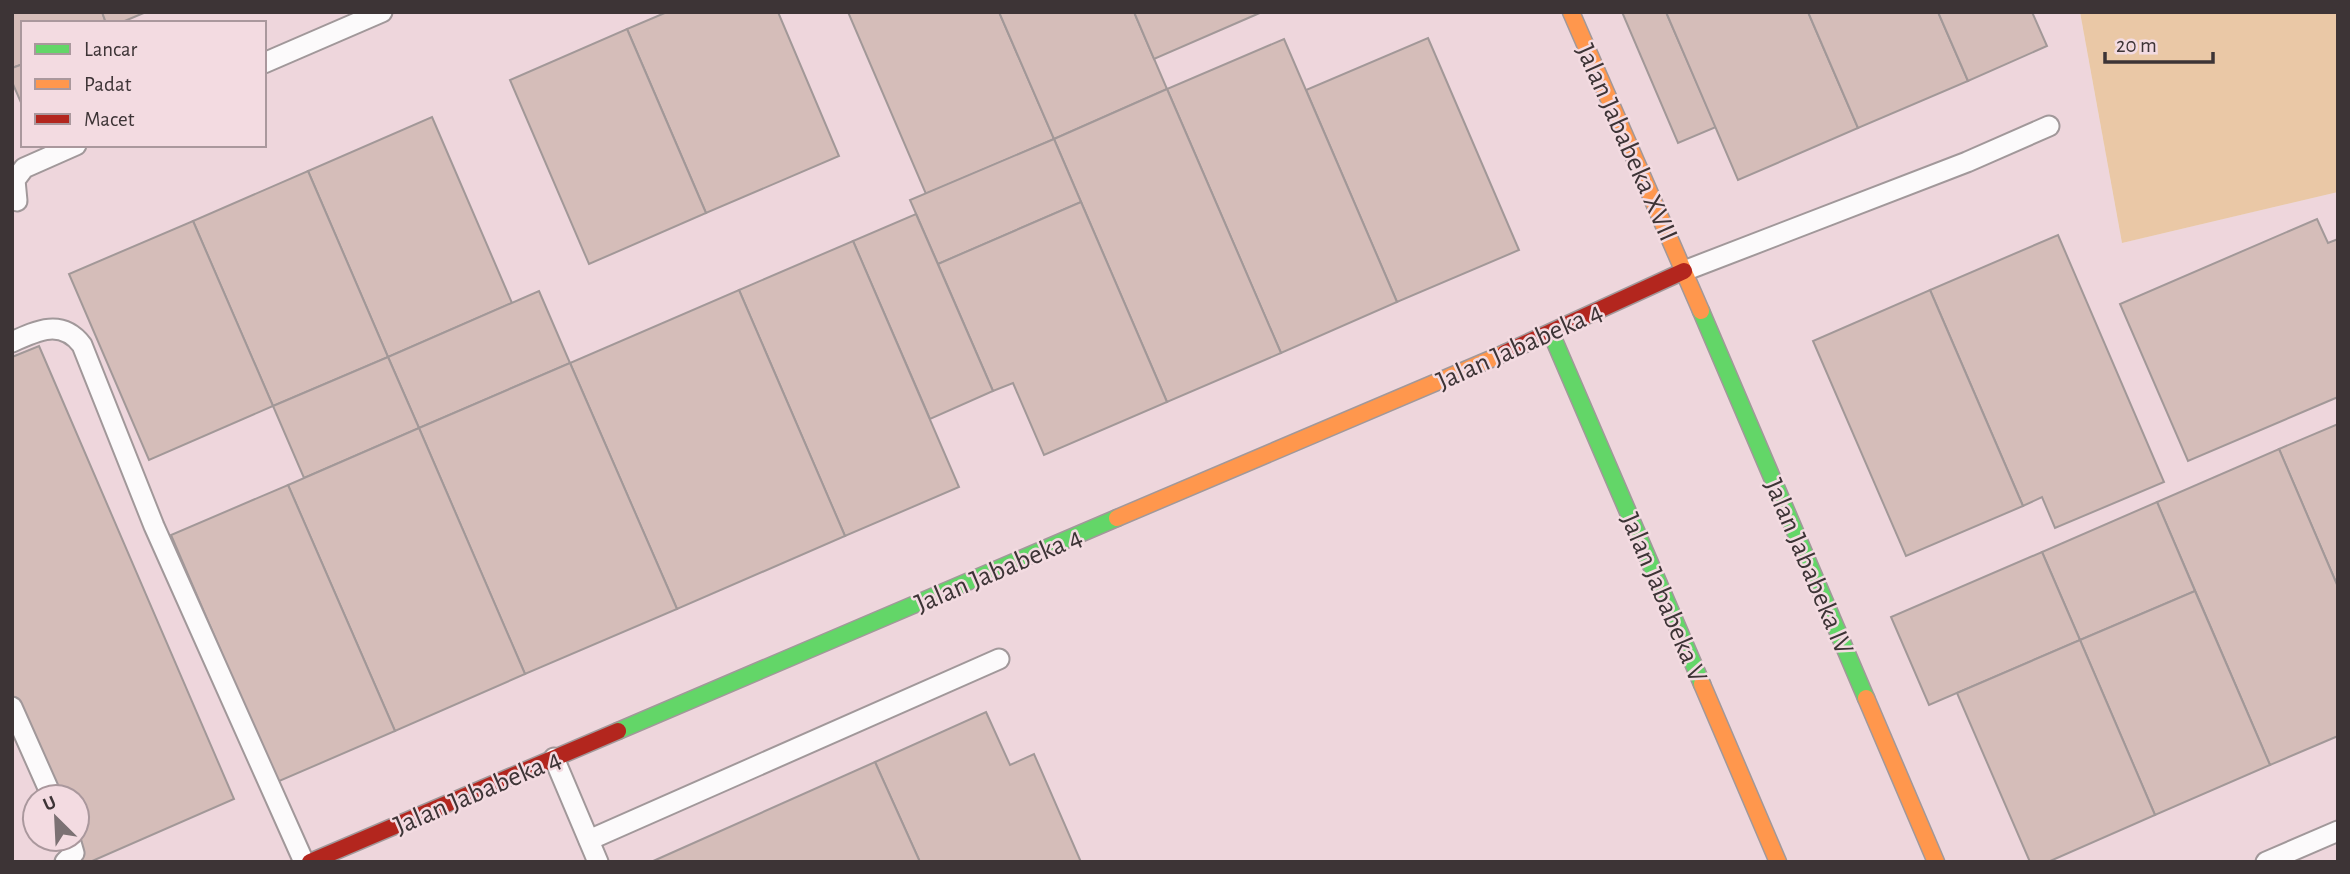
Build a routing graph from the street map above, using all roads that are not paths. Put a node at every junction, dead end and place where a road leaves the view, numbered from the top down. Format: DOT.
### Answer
graph roads {
  1 [pos="382,12"];
  2 [pos="1571,12"];
  3 [pos="266,62"];
  4 [pos="2049,126"];
  5 [pos="71,147"];
  6 [pos="18,201"];
  7 [pos="1684,271"];
  8 [pos="1551,333"];
  9 [pos="12,342"];
  10 [pos="999,659"];
  11 [pos="12,707"];
  12 [pos="554,758"];
  13 [pos="46,783"];
  14 [pos="2338,831"];
  15 [pos="589,840"];
  16 [pos="304,862"];
  17 [pos="310,862"];
  18 [pos="598,862"];
  19 [pos="1779,862"];
  20 [pos="1936,862"];
  21 [pos="2266,862"];
  1 -- 3 [label="lane"];
  2 -- 7 [label="street, Jalan Jababeka XVII"];
  4 -- 7 [label="lane"];
  5 -- 6 [label="lane"];
  7 -- 8 [label="street, Jalan Jababeka 4"];
  7 -- 20 [label="street, Jalan Jababeka IV"];
  8 -- 12 [label="street, Jalan Jababeka 4"];
  8 -- 19 [label="street, Jalan Jababeka V"];
  9 -- 16 [label="lane"];
  10 -- 15 [label="lane"];
  11 -- 13 [label="lane"];
  12 -- 15 [label="lane"];
  12 -- 17 [label="street, Jalan Jababeka 4"];
  14 -- 21 [label="lane"];
  15 -- 18 [label="lane"];
}
